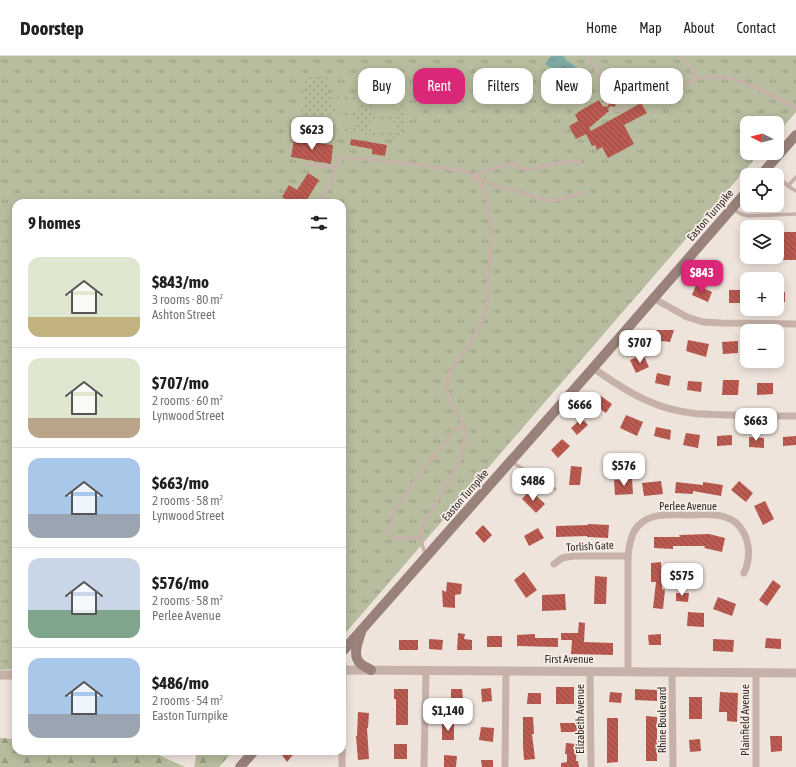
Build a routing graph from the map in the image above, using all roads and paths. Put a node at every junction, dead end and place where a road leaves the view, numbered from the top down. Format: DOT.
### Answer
graph roads {
  1 [pos="589,56"];
  2 [pos="680,56"];
  3 [pos="600,77"];
  4 [pos="697,78"];
  5 [pos="683,85"];
  6 [pos="628,104"];
  7 [pos="796,108"];
  8 [pos="611,109"];
  9 [pos="796,135"];
  10 [pos="580,161"];
  11 [pos="306,164"];
  12 [pos="335,167"];
  13 [pos="774,168"];
  14 [pos="473,175"];
  15 [pos="796,177"];
  16 [pos="784,183"];
  17 [pos="788,186"];
  18 [pos="796,191"];
  19 [pos="586,192"];
  20 [pos="321,197"];
  21 [pos="740,199"];
  22 [pos="732,208"];
  23 [pos="796,214"];
  24 [pos="653,298"];
  25 [pos="796,324"];
  26 [pos="593,368"];
  27 [pos="796,416"];
  28 [pos="463,425"];
  29 [pos="511,461"];
  30 [pos="555,489"];
  31 [pos="420,538"];
  32 [pos="628,556"];
  33 [pos="426,557"];
  34 [pos="554,564"];
  35 [pos="744,573"];
  36 [pos="362,630"];
  37 [pos="346,648"];
  38 [pos="346,670"];
  39 [pos="371,670"];
  40 [pos="426,670"];
  41 [pos="506,671"];
  42 [pos="590,671"];
  43 [pos="628,672"];
  44 [pos="672,672"];
  45 [pos="756,673"];
  46 [pos="796,673"];
  47 [pos="0,675"];
  48 [pos="12,675"];
  49 [pos="250,755"];
  50 [pos="342,755"];
  51 [pos="240,767"];
  52 [pos="342,767"];
  53 [pos="424,767"];
  54 [pos="505,767"];
  55 [pos="591,767"];
  56 [pos="673,767"];
  57 [pos="756,767"];
  1 -- 3 [label="lane"];
  2 -- 4 [label="lane"];
  4 -- 5 [label="lane"];
  4 -- 7 [label="lane"];
  6 -- 8 [label="lane"];
  9 -- 13 [label="main road"];
  10 -- 14 [label="lane"];
  11 -- 12 [label="lane"];
  12 -- 14 [label="lane"];
  12 -- 20 [label="lane"];
  14 -- 19 [label="lane"];
  14 -- 28 [label="lane"];
  15 -- 17 [label="lane"];
  16 -- 17 [label="lane"];
  17 -- 18 [label="lane"];
  21 -- 22 [label="main road, Easton Turnpike"];
  22 -- 23 [label="lane"];
  22 -- 24 [label="main road, Easton Turnpike"];
  24 -- 25 [label="street"];
  24 -- 26 [label="main road, Easton Turnpike"];
  26 -- 27 [label="street"];
  26 -- 29 [label="main road, Easton Turnpike"];
  28 -- 31 [label="lane"];
  28 -- 31 [label="lane"];
  29 -- 30 [label="lane"];
  29 -- 33 [label="main road, Easton Turnpike"];
  31 -- 33 [label="lane"];
  32 -- 34 [label="street, Torlish Gate"];
  32 -- 35 [label="street, Perlee Avenue"];
  32 -- 43 [label="street, Perlee Avenue"];
  33 -- 36 [label="main road, Easton Turnpike"];
  36 -- 37 [label="main road, Easton Turnpike"];
  36 -- 39 [label="main road"];
  38 -- 39 [label="street, First Avenue"];
  39 -- 40 [label="street, First Avenue"];
  40 -- 41 [label="street, First Avenue"];
  40 -- 53 [label="street"];
  41 -- 42 [label="street, First Avenue"];
  41 -- 54 [label="street"];
  42 -- 43 [label="street, First Avenue"];
  42 -- 55 [label="street, Elizabeth Avenue"];
  43 -- 44 [label="street, First Avenue"];
  44 -- 45 [label="street, First Avenue"];
  44 -- 56 [label="street, Rhine Boulevard"];
  45 -- 46 [label="street, First Avenue"];
  45 -- 57 [label="street, Plainfield Avenue"];
  47 -- 48 [label="street"];
  49 -- 51 [label="main road"];
  50 -- 52 [label="street"];
}
